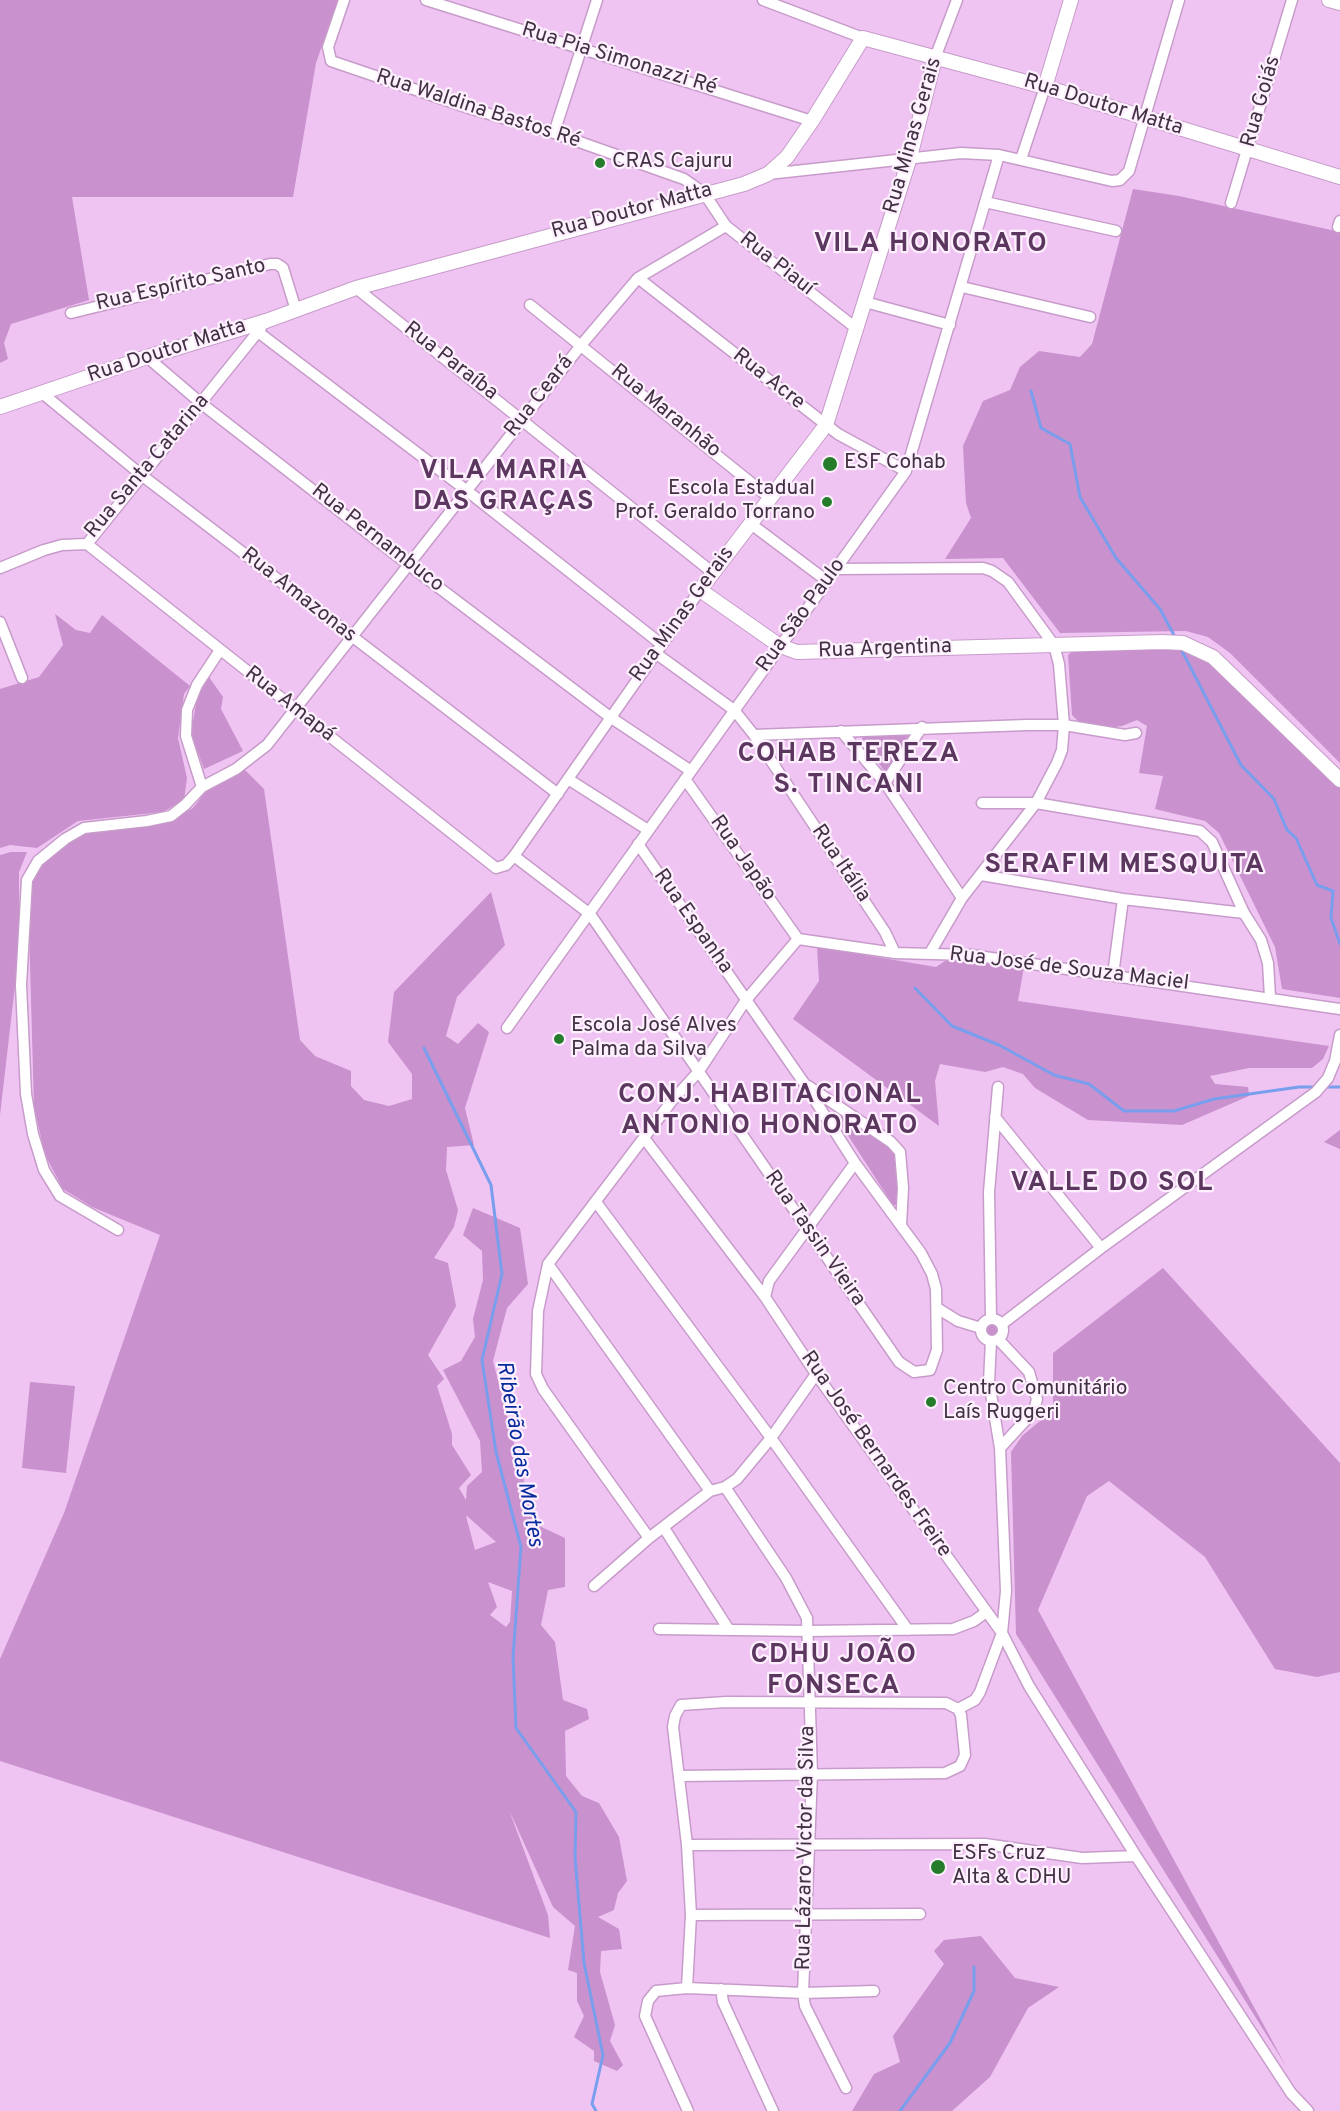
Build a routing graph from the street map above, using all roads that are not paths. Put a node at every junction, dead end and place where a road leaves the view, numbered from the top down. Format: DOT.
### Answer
graph roads {
  1 [pos="344,0"];
  2 [pos="426,0"];
  3 [pos="597,0"];
  4 [pos="763,0"];
  5 [pos="957,0"];
  6 [pos="1071,0"];
  7 [pos="1179,0"];
  8 [pos="1292,0"];
  9 [pos="1329,0"];
  10 [pos="1340,3"];
  11 [pos="863,38"];
  12 [pos="580,49"];
  13 [pos="936,58"];
  14 [pos="1045,87"];
  15 [pos="1145,119"];
  16 [pos="813,121"];
  17 [pos="554,133"];
  18 [pos="1249,150"];
  19 [pos="999,155"];
  20 [pos="910,157"];
  21 [pos="1022,159"];
  22 [pos="768,174"];
  23 [pos="1340,177"];
  24 [pos="704,193"];
  25 [pos="985,202"];
  26 [pos="1231,203"];
  27 [pos="726,226"];
  28 [pos="1116,231"];
  29 [pos="638,278"];
  30 [pos="962,287"];
  31 [pos="356,288"];
  32 [pos="865,302"];
  33 [pos="530,305"];
  34 [pos="296,310"];
  35 [pos="71,313"];
  36 [pos="1090,317"];
  37 [pos="950,325"];
  38 [pos="262,327"];
  39 [pos="857,329"];
  40 [pos="582,344"];
  41 [pos="147,357"];
  42 [pos="42,393"];
  43 [pos="202,404"];
  44 [pos="0,407"];
  45 [pos="524,419"];
  46 [pos="826,425"];
  47 [pos="906,471"];
  48 [pos="144,477"];
  49 [pos="466,490"];
  50 [pos="770,498"];
  51 [pos="751,524"];
  52 [pos="87,544"];
  53 [pos="409,565"];
  54 [pos="0,568"];
  55 [pos="836,569"];
  56 [pos="712,572"];
  57 [pos="826,581"];
  58 [pos="700,590"];
  59 [pos="0,622"];
  60 [pos="352,638"];
  61 [pos="1054,645"];
  62 [pos="780,646"];
  63 [pos="658,648"];
  64 [pos="220,650"];
  65 [pos="22,678"];
  66 [pos="295,710"];
  67 [pos="734,710"];
  68 [pos="610,717"];
  69 [pos="1064,726"];
  70 [pos="922,727"];
  71 [pos="841,730"];
  72 [pos="1136,733"];
  73 [pos="754,735"];
  74 [pos="688,775"];
  75 [pos="568,779"];
  76 [pos="1340,780"];
  77 [pos="885,783"];
  78 [pos="202,787"];
  79 [pos="558,794"];
  80 [pos="1036,803"];
  81 [pos="982,804"];
  82 [pos="648,830"];
  83 [pos="638,844"];
  84 [pos="514,856"];
  85 [pos="491,867"];
  86 [pos="981,874"];
  87 [pos="962,898"];
  88 [pos="1123,899"];
  89 [pos="1244,913"];
  90 [pos="590,914"];
  91 [pos="798,939"];
  92 [pos="895,953"];
  93 [pos="930,953"];
  94 [pos="1113,975"];
  95 [pos="1270,997"];
  96 [pos="746,1000"];
  97 [pos="1340,1010"];
  98 [pos="507,1028"];
  99 [pos="1340,1035"];
  100 [pos="699,1071"];
  101 [pos="804,1083"];
  102 [pos="998,1087"];
  103 [pos="995,1117"];
  104 [pos="644,1138"];
  105 [pos="855,1163"];
  106 [pos="596,1202"];
  107 [pos="901,1225"];
  108 [pos="807,1229"];
  109 [pos="118,1230"];
  110 [pos="1101,1248"];
  111 [pos="548,1264"];
  112 [pos="765,1297"];
  113 [pos="937,1308"];
  114 [pos="991,1318"];
  115 [pos="1002,1324"];
  116 [pos="981,1328"];
  117 [pos="995,1340"];
  118 [pos="914,1372"];
  119 [pos="816,1374"];
  120 [pos="771,1438"];
  121 [pos="1000,1448"];
  122 [pos="725,1487"];
  123 [pos="710,1491"];
  124 [pos="664,1528"];
  125 [pos="648,1538"];
  126 [pos="594,1586"];
  127 [pos="985,1612"];
  128 [pos="659,1629"];
  129 [pos="729,1630"];
  130 [pos="908,1630"];
  131 [pos="809,1631"];
  132 [pos="1002,1633"];
  133 [pos="809,1703"];
  134 [pos="955,1707"];
  135 [pos="812,1774"];
  136 [pos="679,1776"];
  137 [pos="809,1844"];
  138 [pos="687,1845"];
  139 [pos="1136,1857"];
  140 [pos="920,1914"];
  141 [pos="691,1915"];
  142 [pos="804,1915"];
  143 [pos="687,1988"];
  144 [pos="721,1989"];
  145 [pos="874,1991"];
  146 [pos="803,1993"];
  147 [pos="846,2088"];
  148 [pos="687,2111"];
  149 [pos="773,2111"];
  150 [pos="1308,2111"];
  1 -- 17 [label="street, Rua Waldina Bastos Ré"];
  2 -- 12 [label="street, Rua Pia Simonazzi Ré"];
  3 -- 12 [label="street"];
  4 -- 11 [label="street"];
  5 -- 13 [label="street, Rua Minas Gerais"];
  6 -- 14 [label="street"];
  7 -- 15 [label="street"];
  8 -- 18 [label="street, Rua Goiás"];
  9 -- 10 [label="street"];
  11 -- 13 [label="street, Rua Doutor Matta"];
  11 -- 16 [label="street, Rua Doutor Matta"];
  12 -- 16 [label="street, Rua Pia Simonazzi Ré"];
  12 -- 17 [label="street"];
  13 -- 14 [label="street, Rua Doutor Matta"];
  13 -- 20 [label="street, Rua Minas Gerais"];
  14 -- 15 [label="street, Rua Doutor Matta"];
  14 -- 21 [label="street"];
  15 -- 18 [label="street, Rua Doutor Matta"];
  15 -- 21 [label="street"];
  16 -- 22 [label="street, Rua Doutor Matta"];
  17 -- 24 [label="street, Rua Waldina Bastos Ré"];
  18 -- 23 [label="street, Rua Doutor Matta"];
  18 -- 26 [label="street, Rua Goiás"];
  19 -- 20 [label="street"];
  19 -- 21 [label="street"];
  19 -- 25 [label="street, Rua São Paulo"];
  20 -- 22 [label="street"];
  20 -- 32 [label="street, Rua Minas Gerais"];
  22 -- 24 [label="street, Rua Doutor Matta"];
  24 -- 27 [label="street, Rua Piauí"];
  24 -- 31 [label="street, Rua Doutor Matta"];
  25 -- 28 [label="street"];
  25 -- 30 [label="street, Rua São Paulo"];
  27 -- 29 [label="street, Rua Ceará"];
  27 -- 39 [label="street, Rua Piauí"];
  29 -- 40 [label="street, Rua Ceará"];
  29 -- 46 [label="street, Rua Acre"];
  30 -- 36 [label="street"];
  30 -- 37 [label="street, Rua São Paulo"];
  31 -- 34 [label="street, Rua Doutor Matta"];
  31 -- 45 [label="street, Rua Paraíba"];
  32 -- 37 [label="street"];
  32 -- 39 [label="street, Rua Minas Gerais"];
  33 -- 40 [label="street, Rua Maranhão"];
  34 -- 35 [label="street, Rua Espírito Santo"];
  34 -- 38 [label="street, Rua Doutor Matta"];
  37 -- 47 [label="street, Rua São Paulo"];
  38 -- 41 [label="street, Rua Doutor Matta"];
  38 -- 43 [label="street, Rua Santa Catarina"];
  38 -- 49 [label="street, Rua Itália"];
  39 -- 46 [label="street, Rua Minas Gerais"];
  40 -- 45 [label="street, Rua Ceará"];
  40 -- 50 [label="street, Rua Maranhão"];
  41 -- 42 [label="street, Rua Doutor Matta"];
  41 -- 43 [label="street, Rua Pernambuco"];
  42 -- 44 [label="street, Rua Doutor Matta"];
  42 -- 48 [label="street, Rua Amazonas"];
  43 -- 48 [label="street, Rua Santa Catarina"];
  43 -- 53 [label="street, Rua Pernambuco"];
  45 -- 49 [label="street, Rua Ceará"];
  45 -- 56 [label="street, Rua Paraíba"];
  46 -- 47 [label="street, Rua Acre"];
  46 -- 50 [label="street, Rua Minas Gerais"];
  47 -- 55 [label="street, Rua São Paulo"];
  48 -- 52 [label="street, Rua Santa Catarina"];
  48 -- 60 [label="street, Rua Amazonas"];
  49 -- 53 [label="street, Rua Ceará"];
  49 -- 63 [label="street, Rua Itália"];
  50 -- 51 [label="street, Rua Minas Gerais"];
  51 -- 56 [label="street, Rua Minas Gerais"];
  51 -- 57 [label="street"];
  52 -- 54 [label="street, Rua Santa Catarina"];
  52 -- 64 [label="street, Rua Amapá"];
  53 -- 60 [label="street, Rua Ceará"];
  53 -- 68 [label="street, Rua Pernambuco"];
  55 -- 57 [label="street, Rua São Paulo"];
  55 -- 61 [label="street"];
  56 -- 58 [label="street, Rua Minas Gerais"];
  57 -- 62 [label="street, Rua São Paulo"];
  58 -- 62 [label="street, Rua Argentina"];
  58 -- 63 [label="street, Rua Minas Gerais"];
  59 -- 65 [label="street"];
  60 -- 66 [label="street, Rua Ceará"];
  60 -- 79 [label="street, Rua Amazonas"];
  61 -- 62 [label="street, Rua Argentina"];
  61 -- 69 [label="street"];
  61 -- 76 [label="street, Rua Argentina"];
  62 -- 67 [label="street, Rua São Paulo"];
  63 -- 67 [label="street, Rua Itália"];
  63 -- 68 [label="street, Rua Minas Gerais"];
  64 -- 66 [label="street, Rua Amapá"];
  64 -- 78 [label="street"];
  66 -- 78 [label="street, Rua Ceará"];
  66 -- 85 [label="street, Rua Amapá"];
  67 -- 73 [label="street, Rua Itália"];
  67 -- 74 [label="street, Rua São Paulo"];
  68 -- 74 [label="street, Rua Japão"];
  68 -- 75 [label="street, Rua Minas Gerais"];
  69 -- 70 [label="street"];
  69 -- 72 [label="street"];
  69 -- 80 [label="street"];
  70 -- 71 [label="street"];
  70 -- 77 [label="street"];
  71 -- 73 [label="street"];
  71 -- 77 [label="street"];
  73 -- 92 [label="street, Rua Itália"];
  74 -- 82 [label="street, Rua São Paulo"];
  74 -- 91 [label="street, Rua Japão"];
  75 -- 79 [label="street, Rua Minas Gerais"];
  75 -- 82 [label="street"];
  77 -- 87 [label="street"];
  78 -- 109 [label="street, Rua Ceará"];
  79 -- 84 [label="street, Rua Minas Gerais"];
  80 -- 81 [label="street"];
  80 -- 86 [label="street"];
  80 -- 89 [label="street"];
  82 -- 83 [label="street, Rua São Paulo"];
  83 -- 90 [label="street, Rua São Paulo"];
  83 -- 96 [label="street, Rua Espanha"];
  84 -- 85 [label="street, Rua Minas Gerais"];
  84 -- 90 [label="street, Rua Tassin Vieira"];
  86 -- 87 [label="street"];
  86 -- 88 [label="street"];
  87 -- 93 [label="street"];
  88 -- 89 [label="street"];
  88 -- 94 [label="street"];
  89 -- 95 [label="street"];
  90 -- 98 [label="street, Rua São Paulo"];
  90 -- 100 [label="street, Rua Tassin Vieira"];
  91 -- 92 [label="street, Rua José de Souza Maciel"];
  91 -- 96 [label="street"];
  92 -- 93 [label="street, Rua José de Souza Maciel"];
  93 -- 94 [label="street, Rua José de Souza Maciel"];
  94 -- 95 [label="street, Rua José de Souza Maciel"];
  95 -- 97 [label="street, Rua José de Souza Maciel"];
  96 -- 100 [label="street"];
  96 -- 101 [label="street, Rua Espanha"];
  99 -- 110 [label="street"];
  100 -- 104 [label="street"];
  100 -- 108 [label="street, Rua Tassin Vieira"];
  101 -- 105 [label="street, Rua Espanha"];
  101 -- 107 [label="street"];
  102 -- 103 [label="street"];
  103 -- 110 [label="street"];
  103 -- 114 [label="street"];
  104 -- 106 [label="street"];
  104 -- 112 [label="street, Rua José Bernardes Freire"];
  105 -- 107 [label="street, Rua Espanha"];
  105 -- 108 [label="street"];
  106 -- 111 [label="street"];
  106 -- 120 [label="street"];
  107 -- 113 [label="street, Rua Espanha"];
  108 -- 112 [label="street"];
  108 -- 118 [label="street, Rua Tassin Vieira"];
  110 -- 115 [label="street"];
  111 -- 123 [label="street"];
  111 -- 125 [label="street"];
  112 -- 119 [label="street, Rua José Bernardes Freire"];
  113 -- 116 [label="street"];
  113 -- 118 [label="street, Rua Espanha"];
  114 -- 115 [label="street"];
  114 -- 116 [label="street"];
  115 -- 117 [label="street"];
  116 -- 117 [label="street"];
  117 -- 121 [label="street"];
  117 -- 121 [label="street"];
  119 -- 120 [label="street"];
  119 -- 127 [label="street, Rua José Bernardes Freire"];
  120 -- 122 [label="street"];
  120 -- 130 [label="street"];
  121 -- 132 [label="street"];
  122 -- 123 [label="street"];
  122 -- 131 [label="street, Rua Lázaro Victor da Silva"];
  123 -- 124 [label="street"];
  124 -- 125 [label="street"];
  124 -- 129 [label="street"];
  125 -- 126 [label="street"];
  127 -- 130 [label="street"];
  127 -- 132 [label="street, Rua José Bernardes Freire"];
  128 -- 129 [label="street"];
  129 -- 131 [label="street"];
  130 -- 131 [label="street"];
  131 -- 133 [label="street, Rua Lázaro Victor da Silva"];
  132 -- 134 [label="street"];
  132 -- 139 [label="street, Rua José Bernardes Freire"];
  133 -- 134 [label="street"];
  133 -- 135 [label="street, Rua Lázaro Victor da Silva"];
  133 -- 136 [label="street"];
  134 -- 135 [label="street"];
  135 -- 136 [label="street"];
  135 -- 137 [label="street, Rua Lázaro Victor da Silva"];
  136 -- 138 [label="street"];
  137 -- 138 [label="street"];
  137 -- 139 [label="street"];
  137 -- 142 [label="street, Rua Lázaro Victor da Silva"];
  138 -- 141 [label="street"];
  139 -- 150 [label="street, Rua José Bernardes Freire"];
  140 -- 142 [label="street"];
  141 -- 142 [label="street"];
  141 -- 143 [label="street"];
  142 -- 146 [label="street, Rua Lázaro Victor da Silva"];
  143 -- 144 [label="street"];
  143 -- 148 [label="street"];
  144 -- 146 [label="street"];
  144 -- 149 [label="street"];
  145 -- 146 [label="street"];
  146 -- 147 [label="street, Rua Lázaro Victor da Silva"];
}
